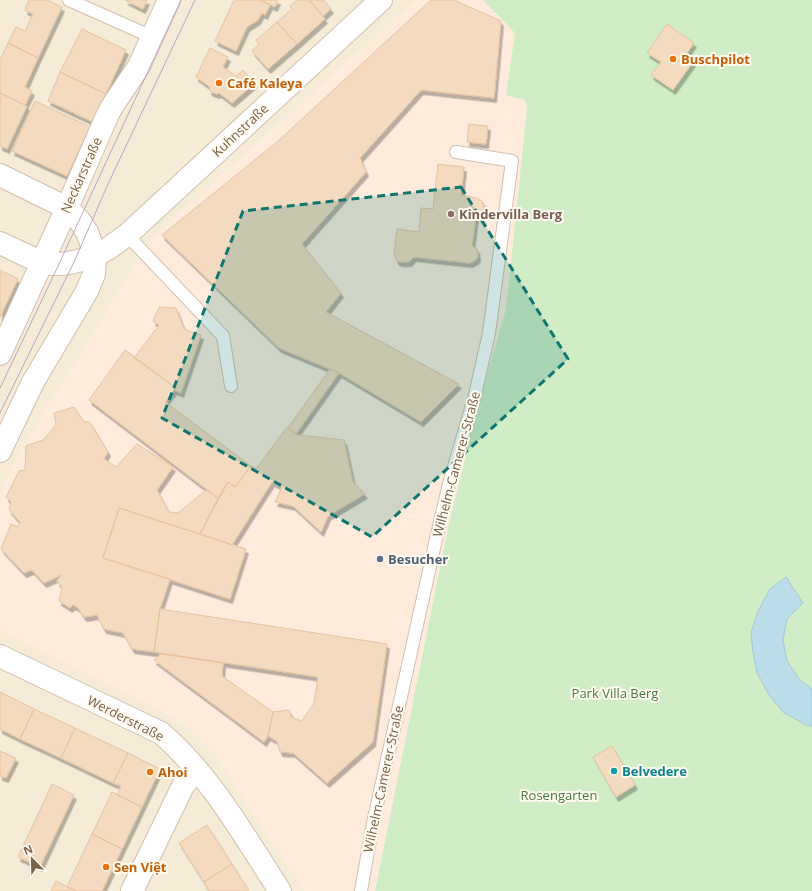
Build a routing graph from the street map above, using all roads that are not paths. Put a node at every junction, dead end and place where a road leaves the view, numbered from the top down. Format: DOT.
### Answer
graph roads {
  1 [pos="69,0"];
  2 [pos="169,0"];
  3 [pos="381,0"];
  4 [pos="152,37"];
  5 [pos="456,152"];
  6 [pos="0,175"];
  7 [pos="67,208"];
  8 [pos="127,235"];
  9 [pos="0,243"];
  10 [pos="95,256"];
  11 [pos="42,262"];
  12 [pos="0,354"];
  13 [pos="231,386"];
  14 [pos="0,450"];
  15 [pos="0,656"];
  16 [pos="196,769"];
  17 [pos="132,891"];
  18 [pos="280,891"];
  19 [pos="361,891"];
  1 -- 4 [label="lane"];
  2 -- 4 [label="street, Neckarstraße"];
  3 -- 8 [label="street, Kuhnstraße"];
  4 -- 7 [label="street, Neckarstraße"];
  5 -- 19 [label="lane, Wilhelm-Camerer-Straße"];
  6 -- 7 [label="street"];
  7 -- 10 [label="street"];
  7 -- 11 [label="street, Neckarstraße"];
  8 -- 10 [label="street, Kuhnstraße"];
  8 -- 13 [label="lane"];
  9 -- 11 [label="street, Kuhnstraße"];
  10 -- 11 [label="street, Kuhnstraße"];
  10 -- 14 [label="street"];
  11 -- 12 [label="street, Neckarstraße"];
  15 -- 16 [label="street, Werderstraße"];
  16 -- 17 [label="street"];
  16 -- 18 [label="street, Werderstraße"];
}
